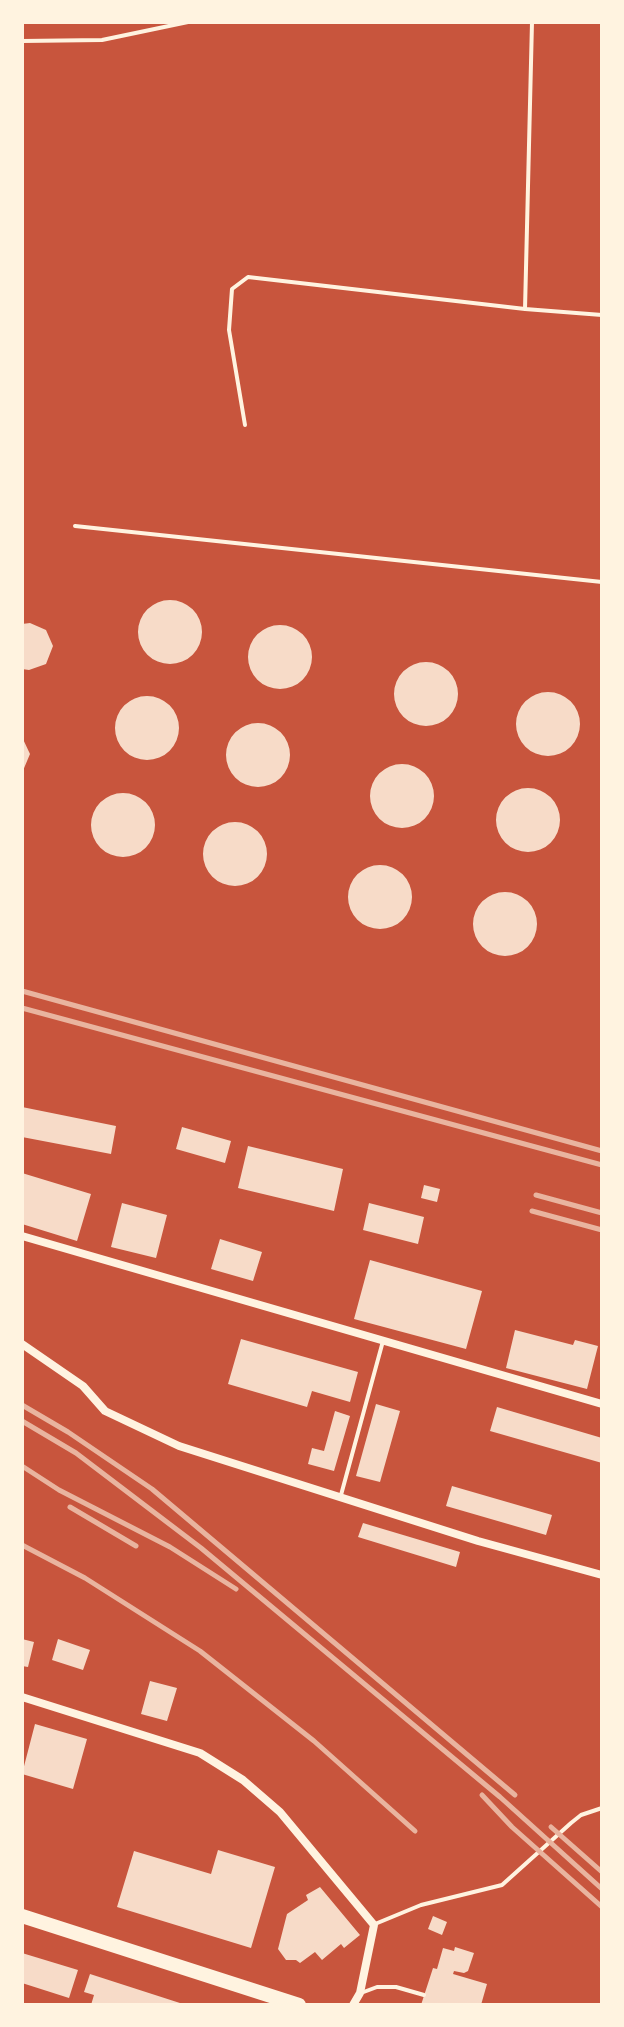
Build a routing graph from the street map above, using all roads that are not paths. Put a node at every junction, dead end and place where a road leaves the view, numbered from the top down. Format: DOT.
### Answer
graph roads {
  1 [pos="188,22"];
  2 [pos="532,22"];
  3 [pos="180,24"];
  4 [pos="22,41"];
  5 [pos="525,309"];
  6 [pos="602,315"];
  7 [pos="245,425"];
  8 [pos="75,526"];
  9 [pos="602,582"];
  10 [pos="22,1236"];
  11 [pos="383,1339"];
  12 [pos="22,1344"];
  13 [pos="602,1404"];
  14 [pos="341,1497"];
  15 [pos="602,1575"];
  16 [pos="22,1697"];
  17 [pos="602,1808"];
  18 [pos="22,1916"];
  19 [pos="374,1925"];
  20 [pos="360,1993"];
  21 [pos="424,1995"];
  22 [pos="299,2005"];
  23 [pos="353,2005"];
  1 -- 3 [label="lane"];
  2 -- 5 [label="lane"];
  3 -- 4 [label="lane"];
  5 -- 6 [label="lane"];
  5 -- 7 [label="lane"];
  8 -- 9 [label="lane"];
  10 -- 11 [label="street"];
  11 -- 13 [label="street"];
  11 -- 14 [label="lane"];
  12 -- 14 [label="street"];
  14 -- 15 [label="street"];
  16 -- 19 [label="street"];
  17 -- 19 [label="lane"];
  18 -- 22 [label="main road"];
  19 -- 20 [label="street"];
  20 -- 21 [label="lane"];
  20 -- 23 [label="street"];
}
